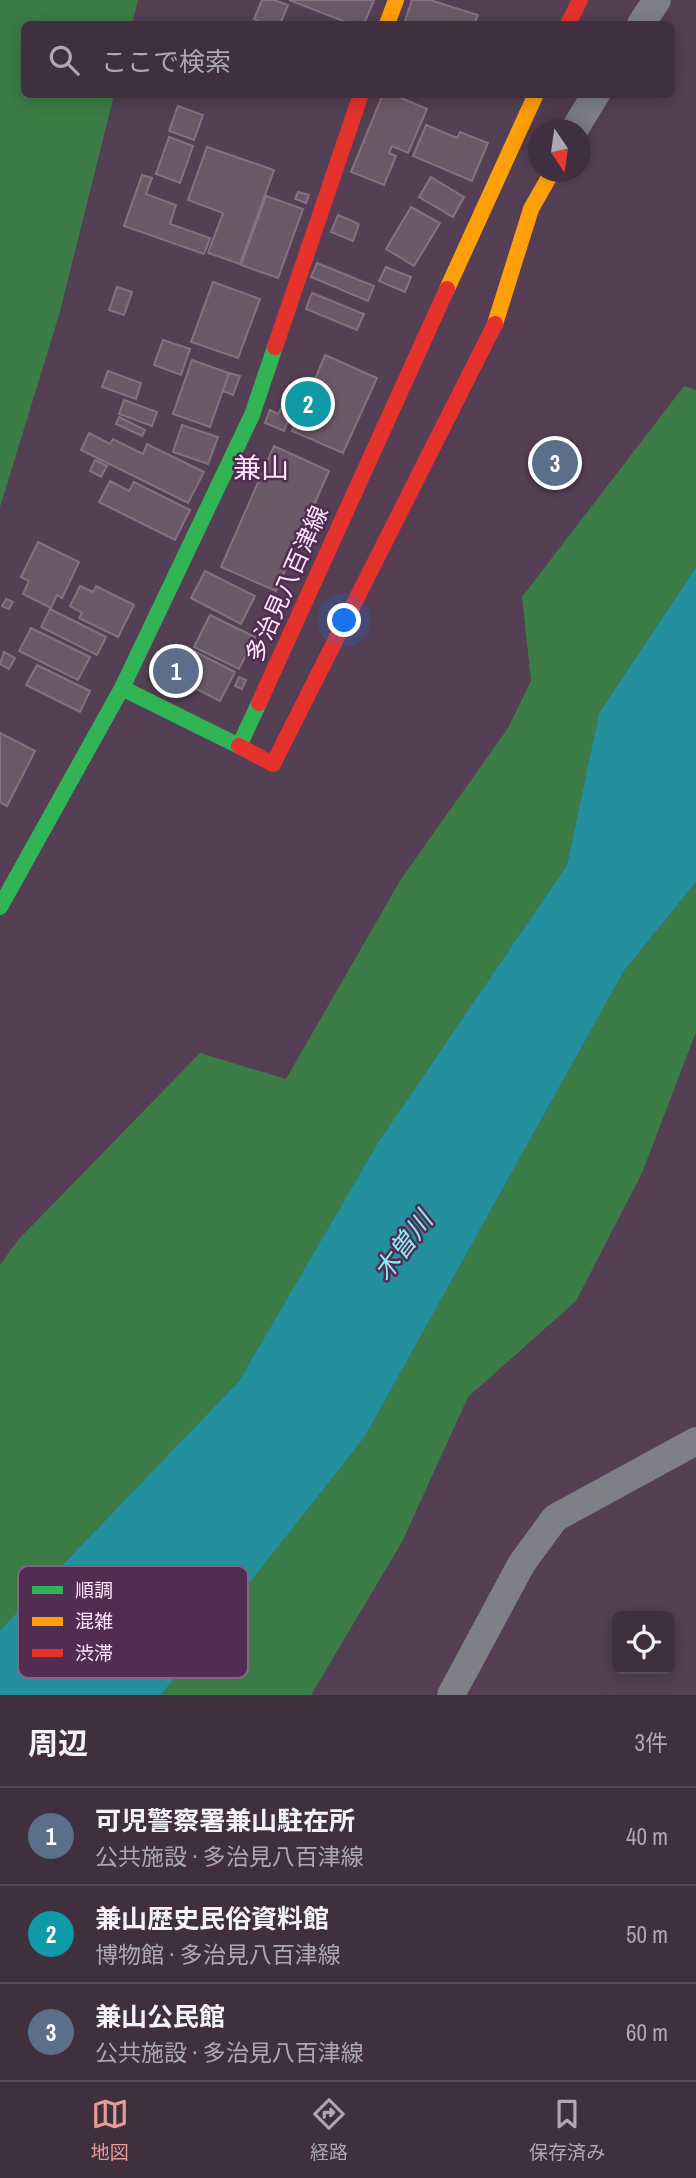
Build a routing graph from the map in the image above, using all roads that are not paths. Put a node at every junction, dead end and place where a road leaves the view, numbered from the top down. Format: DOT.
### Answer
graph roads {
  1 [pos="396,0"];
  2 [pos="580,0"];
  3 [pos="657,0"];
  4 [pos="388,21"];
  5 [pos="570,21"];
  6 [pos="643,21"];
  7 [pos="360,98"];
  8 [pos="534,98"];
  9 [pos="594,98"];
  10 [pos="581,119"];
  11 [pos="546,182"];
  12 [pos="122,688"];
  13 [pos="239,746"];
  14 [pos="0,907"];
  15 [pos="696,1441"];
  16 [pos="451,1695"];
  1 -- 4 [label="street"];
  2 -- 5 [label="street"];
  3 -- 6 [label="street"];
  7 -- 12 [label="street"];
  8 -- 13 [label="street, 多治見八百津線"];
  9 -- 10 [label="street"];
  11 -- 13 [label="street"];
  12 -- 13 [label="street"];
  12 -- 14 [label="street"];
  15 -- 16 [label="street"];
}
